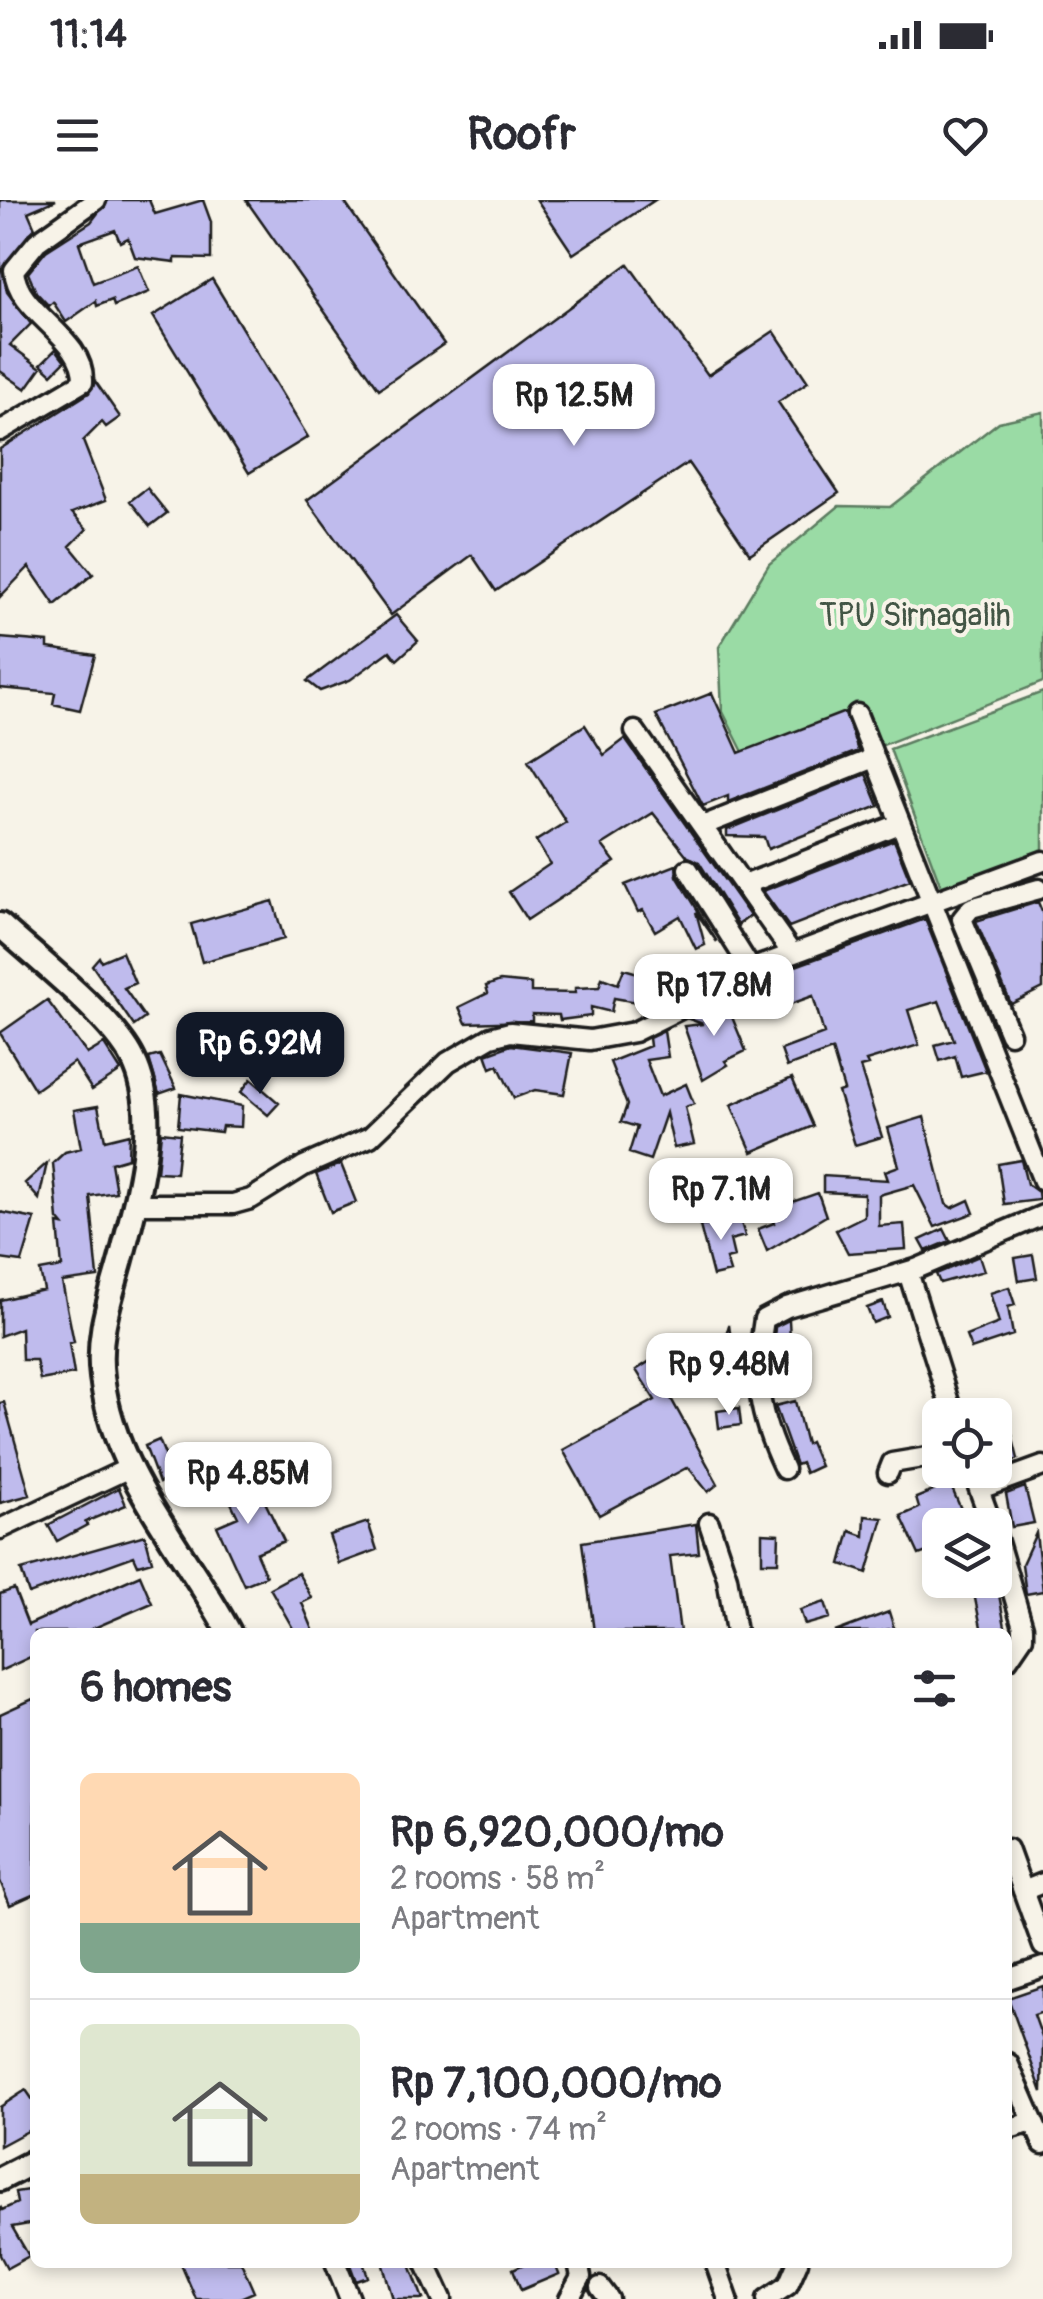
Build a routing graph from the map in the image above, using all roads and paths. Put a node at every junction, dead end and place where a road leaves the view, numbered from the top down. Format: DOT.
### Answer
graph roads {
  1 [pos="96,200"];
  2 [pos="0,431"];
  3 [pos="857,714"];
  4 [pos="636,732"];
  5 [pos="874,758"];
  6 [pos="899,824"];
  7 [pos="702,826"];
  8 [pos="1037,864"];
  9 [pos="688,869"];
  10 [pos="744,884"];
  11 [pos="1041,894"];
  12 [pos="934,904"];
  13 [pos="0,925"];
  14 [pos="791,952"];
  15 [pos="750,969"];
  16 [pos="1010,1034"];
  17 [pos="1043,1180"];
  18 [pos="137,1204"];
  19 [pos="1043,1215"];
  20 [pos="908,1272"];
  21 [pos="947,1398"];
  22 [pos="922,1458"];
  23 [pos="1043,1466"];
  24 [pos="784,1468"];
  25 [pos="127,1469"];
  26 [pos="888,1473"];
  27 [pos="980,1489"];
  28 [pos="987,1508"];
  29 [pos="709,1523"];
  30 [pos="0,1529"];
  31 [pos="1012,1581"];
  32 [pos="226,1628"];
  33 [pos="735,1628"];
  34 [pos="1012,1653"];
  35 [pos="1012,1860"];
  36 [pos="1043,1883"];
  37 [pos="1023,1892"];
  38 [pos="1043,1946"];
  39 [pos="1043,1967"];
  40 [pos="1012,1978"];
  41 [pos="1012,2072"];
  42 [pos="1033,2122"];
  43 [pos="1012,2128"];
  44 [pos="1043,2144"];
  45 [pos="30,2164"];
  46 [pos="0,2179"];
  47 [pos="337,2268"];
  48 [pos="428,2268"];
  49 [pos="579,2268"];
  50 [pos="717,2268"];
  51 [pos="795,2268"];
  52 [pos="350,2299"];
  53 [pos="442,2299"];
  54 [pos="569,2299"];
  55 [pos="728,2299"];
  56 [pos="767,2299"];
  1 -- 2 [label="street"];
  3 -- 5 [label="street"];
  4 -- 7 [label="street"];
  5 -- 6 [label="street"];
  5 -- 7 [label="street"];
  6 -- 10 [label="street"];
  6 -- 12 [label="street"];
  7 -- 10 [label="street"];
  8 -- 11 [label="street"];
  8 -- 12 [label="street"];
  9 -- 15 [label="street"];
  10 -- 14 [label="street"];
  11 -- 16 [label="street"];
  12 -- 14 [label="street"];
  12 -- 17 [label="street"];
  13 -- 18 [label="street"];
  14 -- 15 [label="street"];
  15 -- 18 [label="street"];
  18 -- 25 [label="street"];
  19 -- 20 [label="street"];
  20 -- 21 [label="street"];
  20 -- 24 [label="street"];
  22 -- 26 [label="street"];
  23 -- 27 [label="street"];
  25 -- 30 [label="street"];
  25 -- 32 [label="street"];
  27 -- 28 [label="street"];
  29 -- 33 [label="street"];
  31 -- 34 [label="street"];
  35 -- 37 [label="street"];
  36 -- 37 [label="street"];
  37 -- 38 [label="street"];
  39 -- 40 [label="street"];
  41 -- 42 [label="street"];
  42 -- 43 [label="street"];
  42 -- 44 [label="street"];
  45 -- 46 [label="street"];
  47 -- 52 [label="street"];
  48 -- 53 [label="street"];
  49 -- 54 [label="street"];
  50 -- 55 [label="street"];
  51 -- 56 [label="street"];
}
